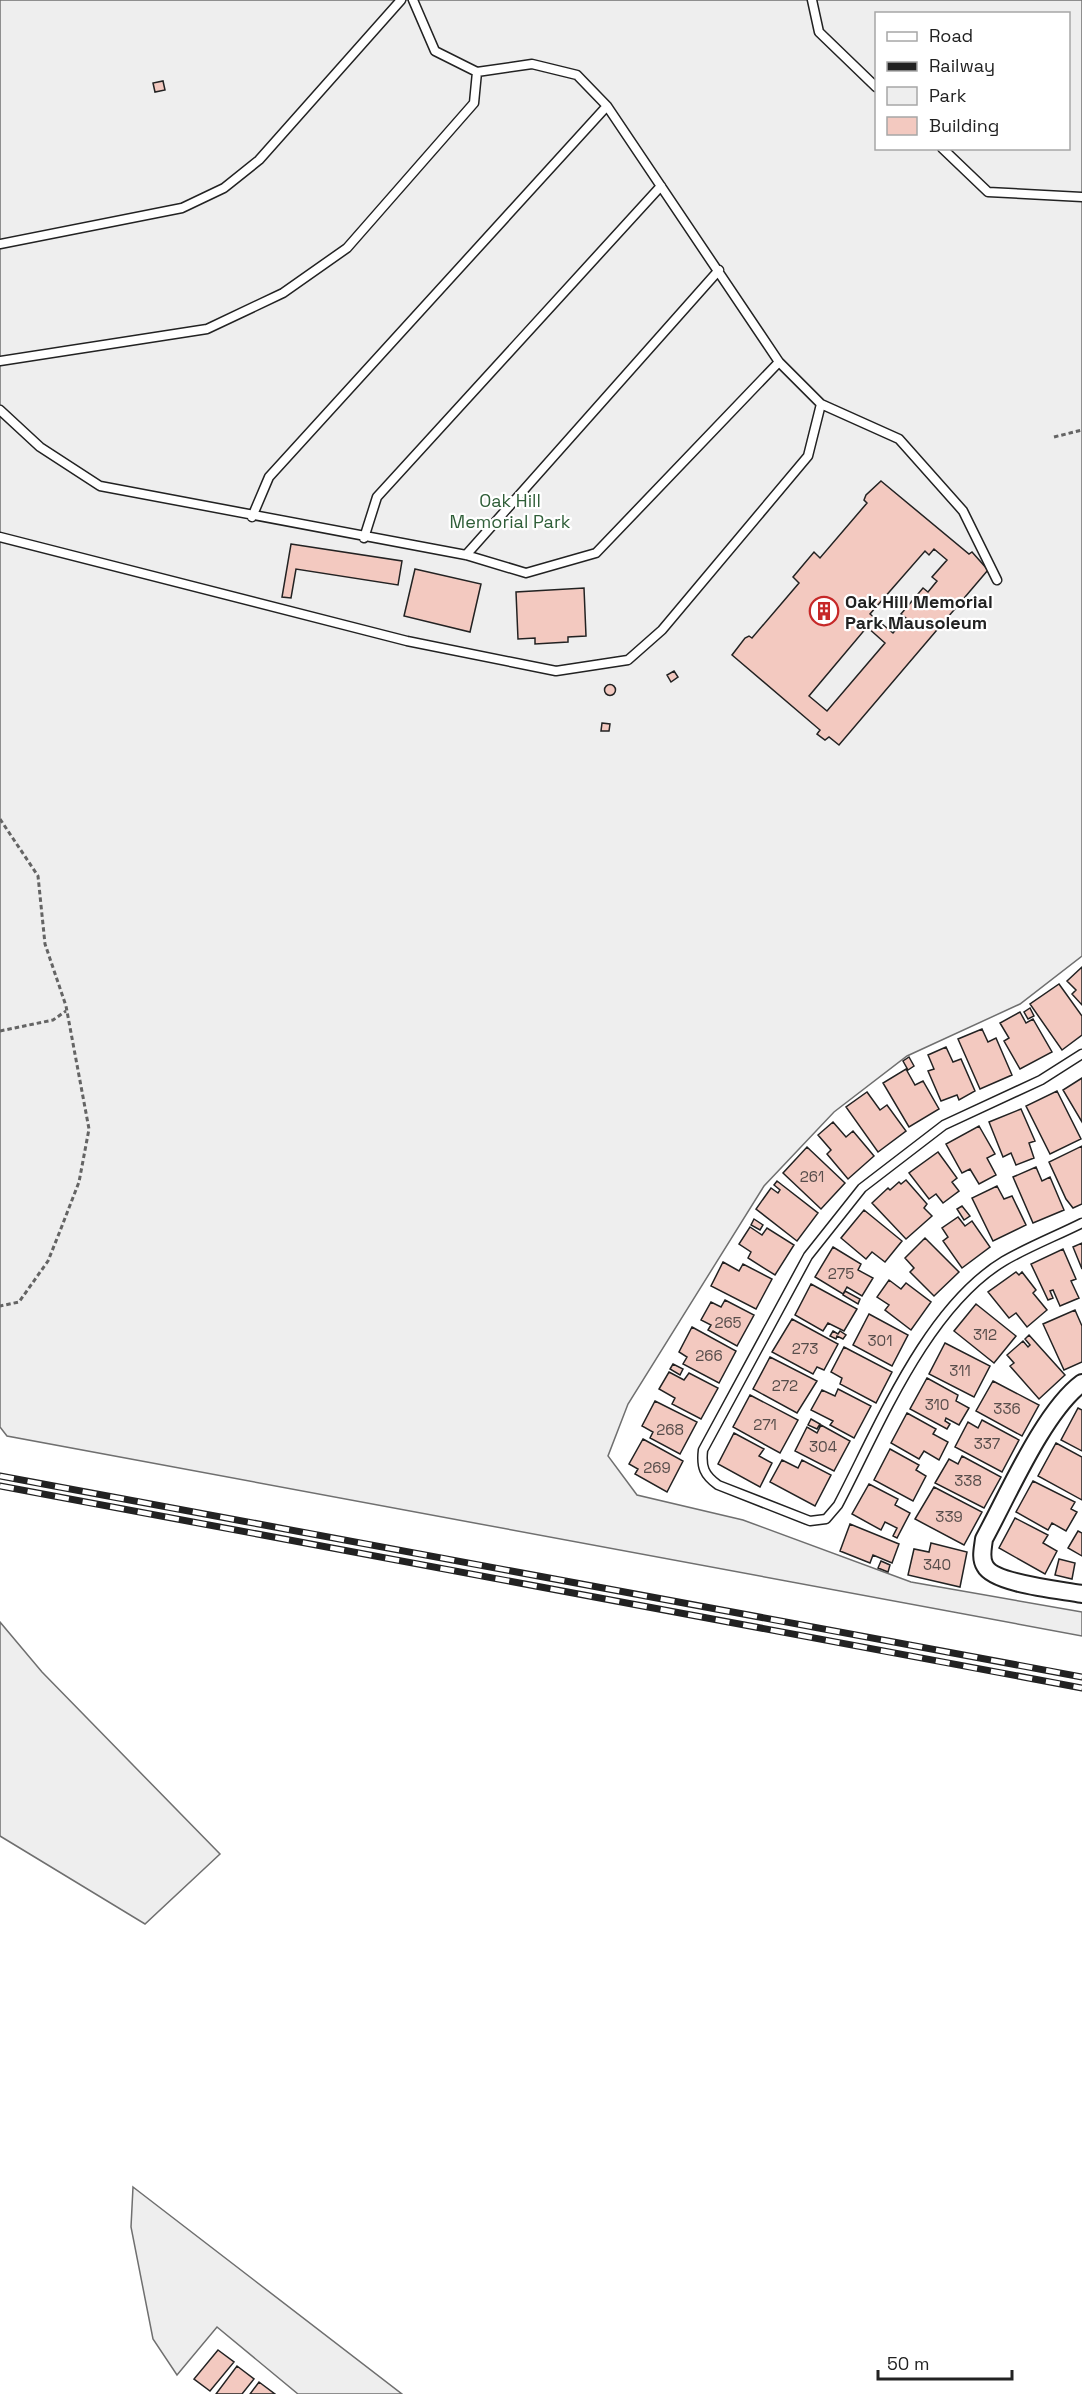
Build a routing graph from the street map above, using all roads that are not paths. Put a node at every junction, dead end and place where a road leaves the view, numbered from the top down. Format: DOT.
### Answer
graph roads {
  1 [pos="401,0"];
  2 [pos="413,0"];
  3 [pos="812,0"];
  4 [pos="477,72"];
  5 [pos="875,86"];
  6 [pos="607,106"];
  7 [pos="944,150"];
  8 [pos="660,186"];
  9 [pos="1082,197"];
  10 [pos="0,244"];
  11 [pos="719,270"];
  12 [pos="0,361"];
  13 [pos="779,362"];
  14 [pos="821,404"];
  15 [pos="0,410"];
  16 [pos="252,517"];
  17 [pos="0,537"];
  18 [pos="364,538"];
  19 [pos="466,555"];
  20 [pos="997,580"];
  21 [pos="1082,1054"];
  22 [pos="1082,1223"];
  23 [pos="1082,1383"];
  24 [pos="1082,1594"];
  1 -- 10 [label="lane"];
  2 -- 4 [label="lane"];
  3 -- 5 [label="lane"];
  4 -- 6 [label="lane"];
  4 -- 12 [label="lane"];
  6 -- 8 [label="lane"];
  6 -- 16 [label="lane"];
  7 -- 9 [label="lane"];
  8 -- 11 [label="lane"];
  8 -- 18 [label="lane"];
  11 -- 13 [label="lane"];
  11 -- 19 [label="lane"];
  13 -- 14 [label="lane"];
  13 -- 19 [label="lane"];
  14 -- 17 [label="lane"];
  14 -- 20 [label="lane"];
  15 -- 16 [label="lane"];
  16 -- 18 [label="lane"];
  18 -- 19 [label="lane"];
  21 -- 22 [label="lane"];
  23 -- 24 [label="street"];
}
